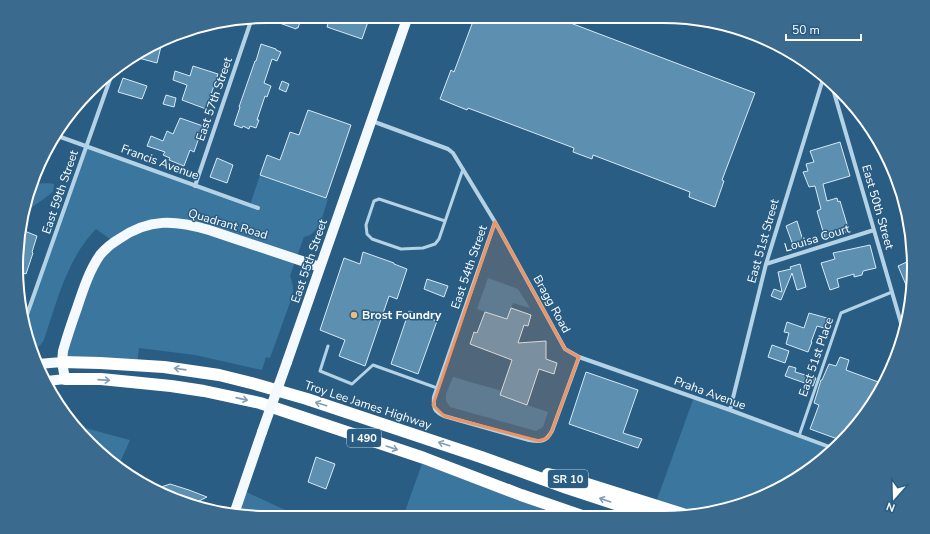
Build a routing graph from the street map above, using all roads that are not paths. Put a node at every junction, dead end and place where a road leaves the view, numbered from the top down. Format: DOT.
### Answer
graph roads {
  1 [pos="406,23"];
  2 [pos="250,24"];
  3 [pos="110,81"];
  4 [pos="822,82"];
  5 [pos="835,93"];
  6 [pos="372,121"];
  7 [pos="60,138"];
  8 [pos="87,146"];
  9 [pos="463,170"];
  10 [pos="195,186"];
  11 [pos="258,208"];
  12 [pos="445,222"];
  13 [pos="495,222"];
  14 [pos="874,230"];
  15 [pos="766,264"];
  16 [pos="320,267"];
  17 [pos="892,292"];
  18 [pos="28,313"];
  19 [pos="901,322"];
  20 [pos="328,346"];
  21 [pos="579,357"];
  22 [pos="62,362"];
  23 [pos="43,364"];
  24 [pos="65,379"];
  25 [pos="51,381"];
  26 [pos="437,388"];
  27 [pos="730,410"];
  28 [pos="799,436"];
  29 [pos="828,447"];
  30 [pos="481,457"];
  31 [pos="236,509"];
  32 [pos="671,510"];
  33 [pos="565,511"];
  34 [pos="637,511"];
  1 -- 6 [label="main road, East 55th Street"];
  2 -- 10 [label="street, East 57th Street"];
  3 -- 8 [label="street, East 59th Street"];
  4 -- 15 [label="street, East 51st Street"];
  5 -- 14 [label="street, East 50th Street"];
  6 -- 9 [label="street, Bragg Road"];
  6 -- 16 [label="main road, East 55th Street"];
  7 -- 8 [label="street, Francis Avenue"];
  8 -- 10 [label="street, Francis Avenue"];
  8 -- 18 [label="street, East 59th Street"];
  9 -- 12 [label="lane"];
  9 -- 13 [label="street, Bragg Road"];
  10 -- 11 [label="street, Francis Avenue"];
  12 -- 12 [label="lane"];
  13 -- 21 [label="street, Bragg Road"];
  13 -- 26 [label="street, East 54th Street"];
  14 -- 15 [label="street, Louisa Court"];
  14 -- 17 [label="street, East 50th Street"];
  15 -- 27 [label="street, East 51st Street"];
  16 -- 22 [label="main road, Quadrant Road"];
  16 -- 31 [label="main road, East 55th Street, bridge"];
  17 -- 19 [label="street, East 50th Street"];
  17 -- 28 [label="lane, East 51st Place"];
  20 -- 26 [label="lane"];
  21 -- 26 [label="street, East 54th Street"];
  21 -- 27 [label="street, Praha Avenue"];
  22 -- 23 [label="main road"];
  22 -- 24 [label="main road, Quadrant Road"];
  30 -- 22 [label="highway, Troy Lee James Highway / I 490, one-way"];
  24 -- 25 [label="main road"];
  24 -- 33 [label="highway, I 490, one-way"];
  27 -- 28 [label="street, Praha Avenue"];
  28 -- 29 [label="street, Praha Avenue"];
  30 -- 32 [label="highway, SR 10"];
  34 -- 30 [label="highway, Troy Lee James Highway / I 490, one-way"];
}
